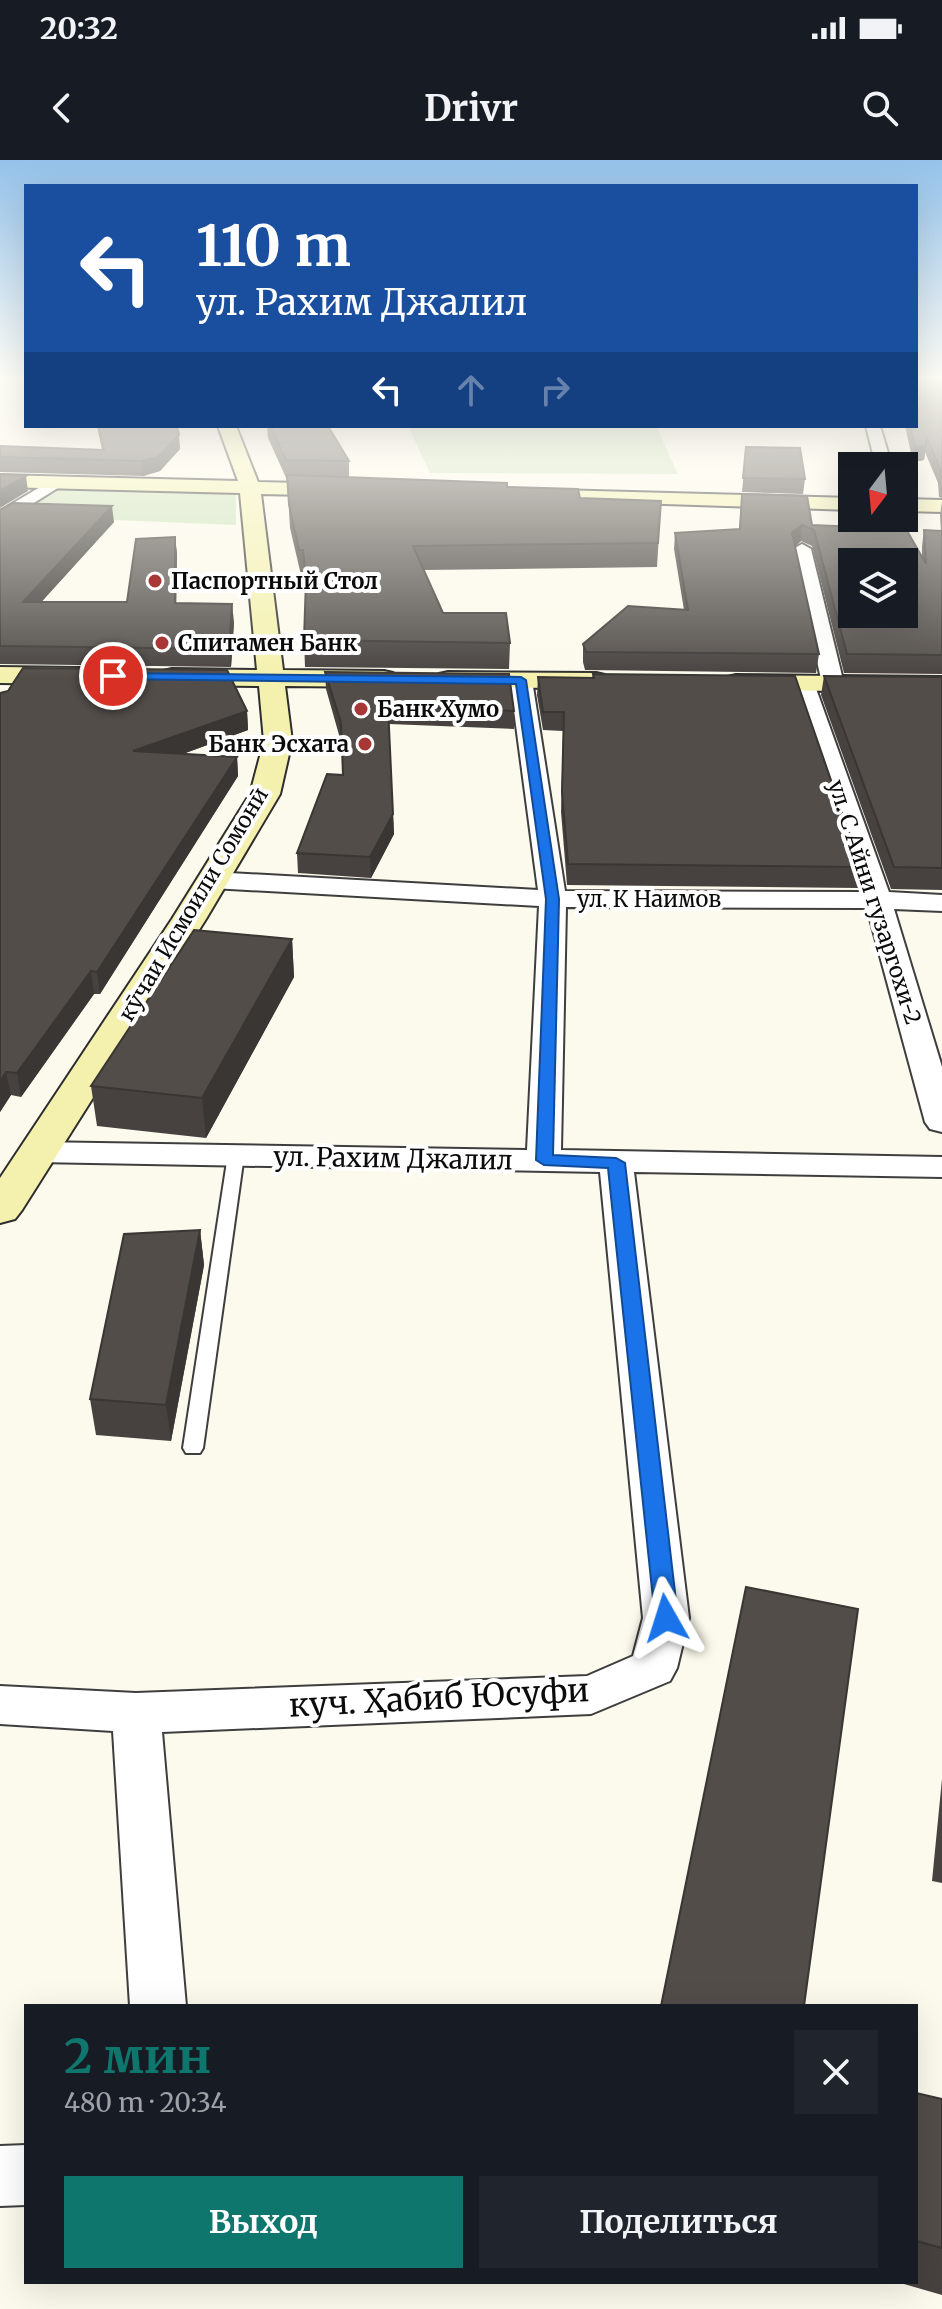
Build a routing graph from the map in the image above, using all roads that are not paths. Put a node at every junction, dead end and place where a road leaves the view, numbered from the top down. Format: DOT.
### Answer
graph roads {
  1 [pos="246,477"];
  2 [pos="0,481"];
  3 [pos="55,483"];
  4 [pos="250,487"];
  5 [pos="361,490"];
  6 [pos="504,494"];
  7 [pos="838,504"];
  8 [pos="918,505"];
  9 [pos="942,506"];
  10 [pos="0,519"];
  11 [pos="802,549"];
  12 [pos="113,676"];
  13 [pos="145,676"];
  14 [pos="270,677"];
  15 [pos="521,680"];
  16 [pos="8,681"];
  17 [pos="618,681"];
  18 [pos="711,682"];
  19 [pos="803,683"];
  20 [pos="833,684"];
  21 [pos="942,685"];
  22 [pos="212,880"];
  23 [pos="553,899"];
  24 [pos="878,900"];
  25 [pos="942,903"];
  26 [pos="942,1122"];
  27 [pos="36,1152"];
  28 [pos="236,1155"];
  29 [pos="544,1160"];
  30 [pos="616,1163"];
  31 [pos="942,1167"];
  32 [pos="0,1210"];
  33 [pos="193,1448"];
  34 [pos="0,1705"];
  35 [pos="136,1713"];
  36 [pos="158,2004"];
  37 [pos="24,2175"];
  38 [pos="0,2176"];
  1 -- 4 [label="street, кӯчаи Исмоили Сомонӣ"];
  2 -- 3 [label="street"];
  3 -- 4 [label="street"];
  3 -- 10 [label="street"];
  4 -- 5 [label="street"];
  4 -- 14 [label="street, кӯчаи Исмоили Сомонӣ"];
  6 -- 7 [label="street"];
  8 -- 9 [label="street"];
  11 -- 20 [label="street"];
  12 -- 16 [label="street"];
  13 -- 14 [label="street"];
  14 -- 15 [label="street"];
  14 -- 22 [label="street, кӯчаи Исмоили Сомонӣ"];
  15 -- 17 [label="street"];
  15 -- 23 [label="street"];
  18 -- 19 [label="street"];
  19 -- 20 [label="street"];
  19 -- 24 [label="street, ул. С Айни гузаргохи-2"];
  20 -- 21 [label="street"];
  22 -- 23 [label="street, ул. К Наимов"];
  22 -- 27 [label="street, кӯчаи Исмоили Сомонӣ"];
  23 -- 24 [label="street, ул. К Наимов"];
  23 -- 29 [label="street"];
  24 -- 25 [label="street, ул. К Наимов"];
  24 -- 26 [label="street, ул. С Айни гузаргохи-2"];
  27 -- 28 [label="street, ул. Рахим Джалил"];
  27 -- 32 [label="street, кӯчаи Исмоили Сомонӣ"];
  28 -- 29 [label="street, ул. Рахим Джалил"];
  28 -- 33 [label="lane"];
  29 -- 30 [label="street, ул. Рахим Джалил"];
  30 -- 31 [label="street, ул. Рахим Джалил"];
  30 -- 35 [label="street, куч. Ҳабиб Юсуфи"];
  34 -- 35 [label="street, куч. Ҳабиб Юсуфи"];
  35 -- 36 [label="street"];
  37 -- 38 [label="street"];
}
